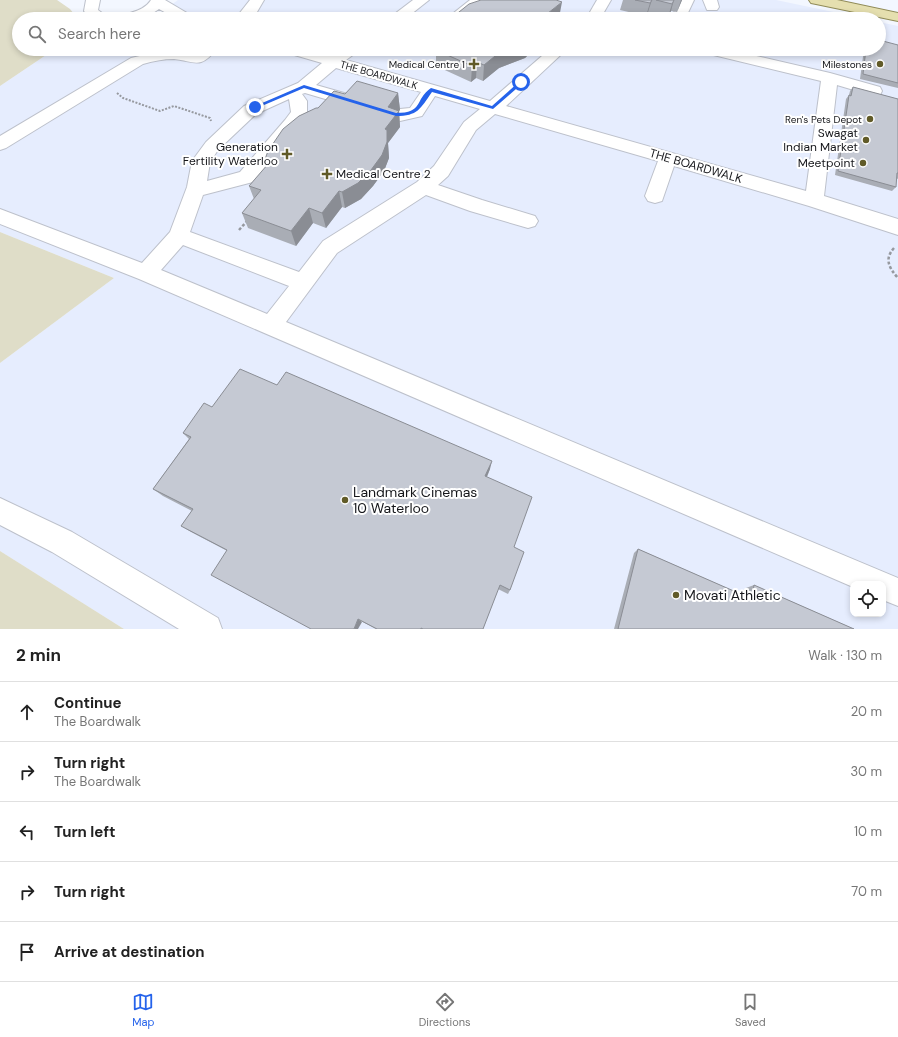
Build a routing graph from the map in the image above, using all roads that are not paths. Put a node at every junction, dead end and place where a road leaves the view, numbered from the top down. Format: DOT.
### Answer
graph roads {
  1 [pos="257,0"];
  2 [pos="422,0"];
  3 [pos="479,0"];
  4 [pos="604,0"];
  5 [pos="687,0"];
  6 [pos="816,0"];
  7 [pos="873,0"];
  8 [pos="90,1"];
  9 [pos="158,1"];
  10 [pos="898,5"];
  11 [pos="91,12"];
  12 [pos="148,12"];
  13 [pos="176,12"];
  14 [pos="249,12"];
  15 [pos="405,12"];
  16 [pos="463,12"];
  17 [pos="597,12"];
  18 [pos="681,12"];
  19 [pos="874,12"];
  20 [pos="886,15"];
  21 [pos="898,17"];
  22 [pos="153,56"];
  23 [pos="187,56"];
  24 [pos="199,56"];
  25 [pos="313,56"];
  26 [pos="342,56"];
  27 [pos="551,56"];
  28 [pos="736,56"];
  29 [pos="333,62"];
  30 [pos="830,78"];
  31 [pos="298,89"];
  32 [pos="431,90"];
  33 [pos="874,91"];
  34 [pos="493,108"];
  35 [pos="0,144"];
  36 [pos="668,158"];
  37 [pos="196,187"];
  38 [pos="424,187"];
  39 [pos="655,196"];
  40 [pos="814,200"];
  41 [pos="0,216"];
  42 [pos="528,222"];
  43 [pos="898,227"];
  44 [pos="178,236"];
  45 [pos="146,273"];
  46 [pos="303,282"];
  47 [pos="270,327"];
  48 [pos="0,511"];
  49 [pos="872,581"];
  50 [pos="886,587"];
  51 [pos="898,592"];
  52 [pos="207,629"];
  1 -- 14 [label="street"];
  2 -- 15 [label="street"];
  3 -- 16 [label="street"];
  4 -- 17 [label="street"];
  5 -- 18 [label="street"];
  6 -- 19 [label="main road"];
  7 -- 10 [label="main road"];
  8 -- 11 [label="street"];
  9 -- 12 [label="street"];
  9 -- 13 [label="street"];
  20 -- 21 [label="main road"];
  22 -- 35 [label="street"];
  23 -- 24 [label="street"];
  25 -- 29 [label="street, THE BOARDWALK"];
  26 -- 29 [label="street"];
  27 -- 34 [label="street"];
  28 -- 30 [label="street"];
  29 -- 31 [label="street"];
  29 -- 32 [label="street, THE BOARDWALK"];
  30 -- 33 [label="street"];
  30 -- 40 [label="street"];
  31 -- 32 [label="street"];
  31 -- 37 [label="street"];
  31 -- 37 [label="street"];
  32 -- 34 [label="street, THE BOARDWALK"];
  34 -- 36 [label="street, THE BOARDWALK"];
  34 -- 38 [label="street"];
  36 -- 39 [label="street"];
  36 -- 40 [label="street, THE BOARDWALK"];
  37 -- 44 [label="street"];
  38 -- 42 [label="street"];
  38 -- 46 [label="street"];
  40 -- 43 [label="street, THE BOARDWALK"];
  41 -- 45 [label="street"];
  44 -- 45 [label="street"];
  44 -- 46 [label="street"];
  45 -- 47 [label="street"];
  46 -- 47 [label="street"];
  47 -- 49 [label="street"];
  48 -- 52 [label="street"];
  50 -- 51 [label="street"];
}
